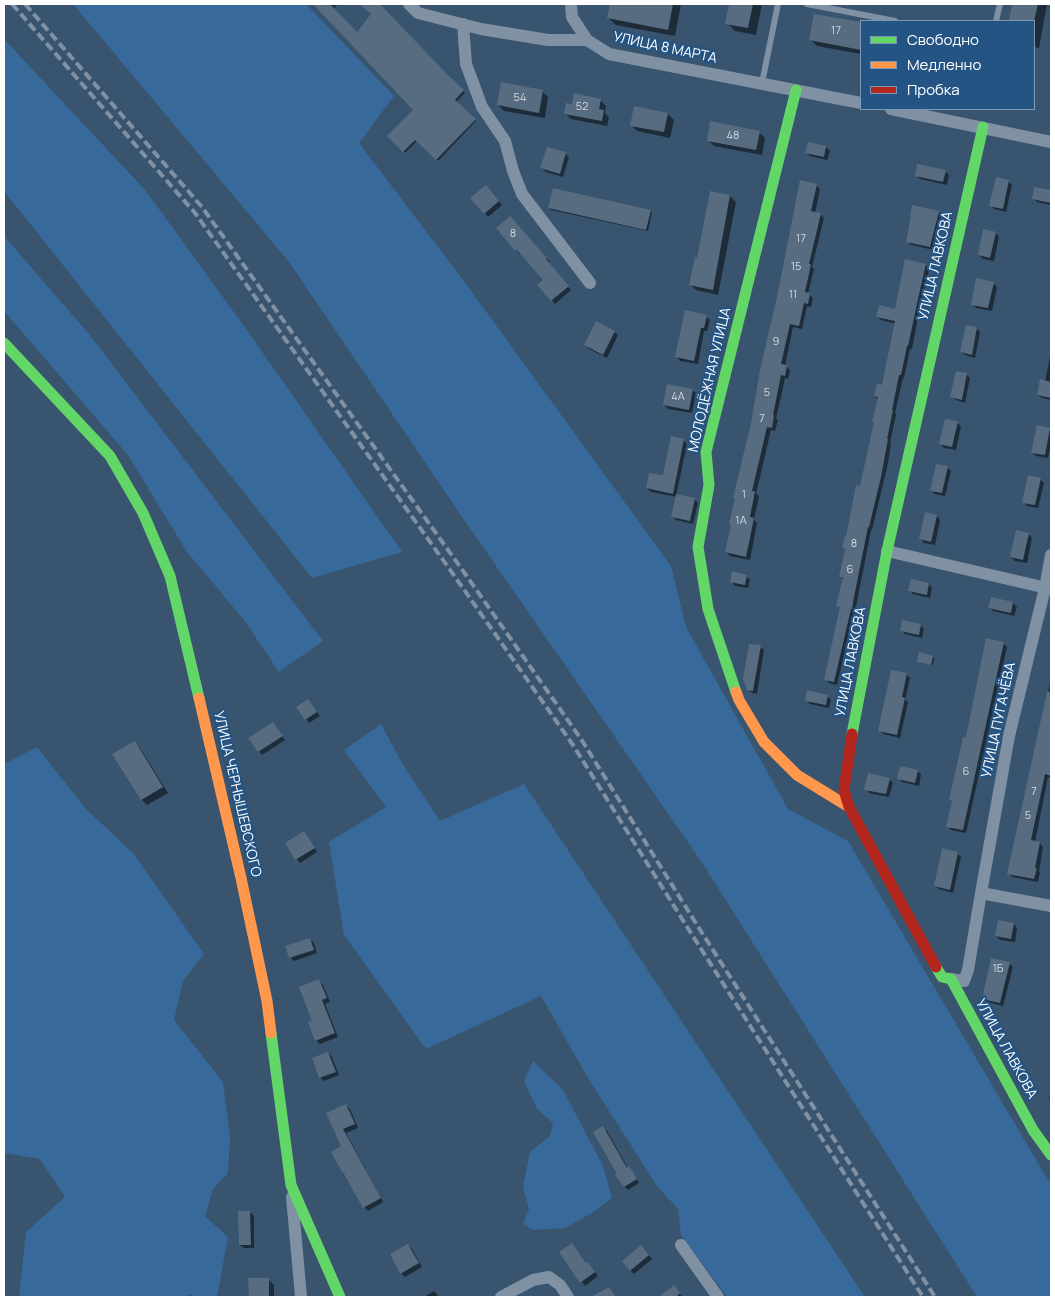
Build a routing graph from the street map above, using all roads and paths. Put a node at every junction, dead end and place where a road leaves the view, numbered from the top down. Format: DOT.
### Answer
graph roads {
  1 [pos="409,4"];
  2 [pos="572,4"];
  3 [pos="778,4"];
  4 [pos="807,4"];
  5 [pos="1000,4"];
  6 [pos="890,20"];
  7 [pos="996,20"];
  8 [pos="463,24"];
  9 [pos="587,40"];
  10 [pos="762,83"];
  11 [pos="796,90"];
  12 [pos="860,103"];
  13 [pos="896,110"];
  14 [pos="983,127"];
  15 [pos="1051,142"];
  16 [pos="590,283"];
  17 [pos="4,343"];
  18 [pos="887,551"];
  19 [pos="1051,555"];
  20 [pos="1048,588"];
  21 [pos="849,807"];
  22 [pos="981,893"];
  23 [pos="1051,906"];
  24 [pos="951,979"];
  25 [pos="1051,1155"];
  26 [pos="291,1185"];
  27 [pos="680,1245"];
  28 [pos="300,1297"];
  29 [pos="340,1297"];
  30 [pos="501,1297"];
  31 [pos="568,1297"];
  32 [pos="718,1297"];
  1 -- 8 [label="street"];
  2 -- 9 [label="street"];
  3 -- 10 [label="lane"];
  4 -- 6 [label="lane"];
  5 -- 7 [label="lane"];
  8 -- 9 [label="street"];
  8 -- 16 [label="street"];
  9 -- 10 [label="street, УЛИЦА 8 МАРТА"];
  10 -- 11 [label="street, УЛИЦА 8 МАРТА"];
  11 -- 12 [label="street, УЛИЦА 8 МАРТА"];
  11 -- 21 [label="street, МОЛОДЁЖНАЯ УЛИЦА"];
  13 -- 14 [label="street"];
  14 -- 15 [label="street"];
  14 -- 18 [label="street, УЛИЦА ЛАВКОВА"];
  17 -- 26 [label="street, УЛИЦА ЧЕРНЫШЕВСКОГО"];
  18 -- 20 [label="street"];
  18 -- 21 [label="street, УЛИЦА ЛАВКОВА"];
  19 -- 20 [label="street, УЛИЦА ПУГАЧЁВА"];
  20 -- 22 [label="street, УЛИЦА ПУГАЧЁВА"];
  21 -- 24 [label="street, УЛИЦА ЛАВКОВА"];
  22 -- 23 [label="street"];
  22 -- 24 [label="street, УЛИЦА ПУГАЧЁВА"];
  24 -- 25 [label="street, УЛИЦА ЛАВКОВА"];
  26 -- 28 [label="street"];
  26 -- 29 [label="street, УЛИЦА ЧЕРНЫШЕВСКОГО"];
  27 -- 32 [label="street"];
  30 -- 31 [label="street"];
}
